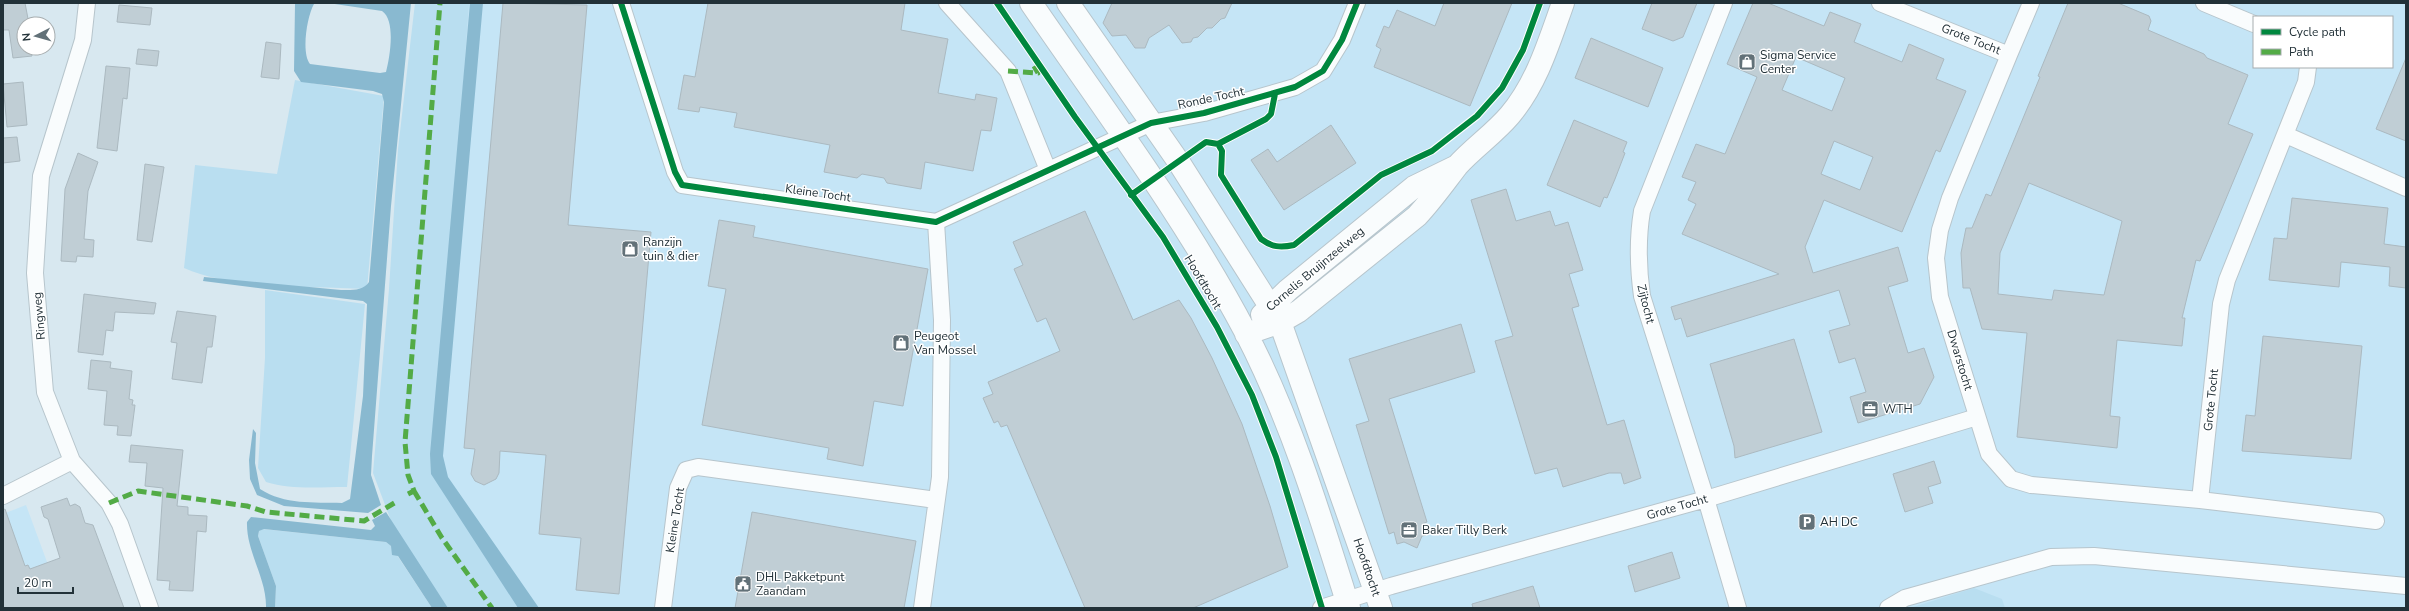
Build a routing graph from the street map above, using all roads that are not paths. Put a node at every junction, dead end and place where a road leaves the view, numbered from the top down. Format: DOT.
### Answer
graph roads {
  1 [pos="88,3"];
  2 [pos="621,3"];
  3 [pos="947,3"];
  4 [pos="1031,3"];
  5 [pos="1068,3"];
  6 [pos="1357,3"];
  7 [pos="1563,3"];
  8 [pos="1724,3"];
  9 [pos="1880,3"];
  10 [pos="2030,3"];
  11 [pos="2204,3"];
  12 [pos="2253,24"];
  13 [pos="2009,55"];
  14 [pos="2308,68"];
  15 [pos="1151,123"];
  16 [pos="2286,135"];
  17 [pos="1124,136"];
  18 [pos="1048,170"];
  19 [pos="2406,188"];
  20 [pos="936,222"];
  21 [pos="1276,313"];
  22 [pos="1246,334"];
  23 [pos="1977,417"];
  24 [pos="72,461"];
  25 [pos="3,496"];
  26 [pos="1706,499"];
  27 [pos="936,500"];
  28 [pos="2200,500"];
  29 [pos="2376,521"];
  30 [pos="2406,586"];
  31 [pos="1378,599"];
  32 [pos="1348,604"];
  33 [pos="150,608"];
  34 [pos="663,608"];
  35 [pos="922,608"];
  36 [pos="1321,608"];
  37 [pos="1738,608"];
  38 [pos="1888,608"];
  1 -- 24 [label="street, Ringweg"];
  2 -- 20 [label="street, Kleine Tocht"];
  3 -- 18 [label="street"];
  4 -- 17 [label="main road, Hoofdtocht"];
  5 -- 15 [label="main road, Hoofdtocht"];
  6 -- 15 [label="street, Ronde Tocht"];
  7 -- 21 [label="main road, Cornelis Bruijnzeelweg"];
  8 -- 26 [label="street, Zijtocht"];
  9 -- 13 [label="street, Grote Tocht"];
  10 -- 13 [label="street, Grote Tocht"];
  11 -- 12 [label="street"];
  13 -- 23 [label="street, Dwarstocht"];
  14 -- 16 [label="street, Grote Tocht"];
  15 -- 17 [label="street, Ronde Tocht"];
  15 -- 21 [label="main road, Hoofdtocht"];
  16 -- 19 [label="street"];
  16 -- 28 [label="street, Grote Tocht"];
  17 -- 18 [label="street"];
  17 -- 22 [label="main road, Hoofdtocht"];
  18 -- 20 [label="street"];
  20 -- 27 [label="street"];
  21 -- 22 [label="main road, Cornelis Bruijnzeelweg"];
  21 -- 31 [label="main road, Hoofdtocht"];
  22 -- 32 [label="main road, Hoofdtocht"];
  23 -- 26 [label="street, Grote Tocht"];
  23 -- 28 [label="street, Dwarstocht"];
  24 -- 25 [label="street"];
  24 -- 33 [label="street, Ringweg"];
  26 -- 31 [label="street, Grote Tocht"];
  26 -- 37 [label="street, Zijtocht"];
  27 -- 34 [label="street, Kleine Tocht"];
  27 -- 35 [label="street"];
  28 -- 29 [label="street"];
  30 -- 38 [label="street"];
  31 -- 32 [label="street, Grote Tocht"];
  32 -- 36 [label="street"];
}
